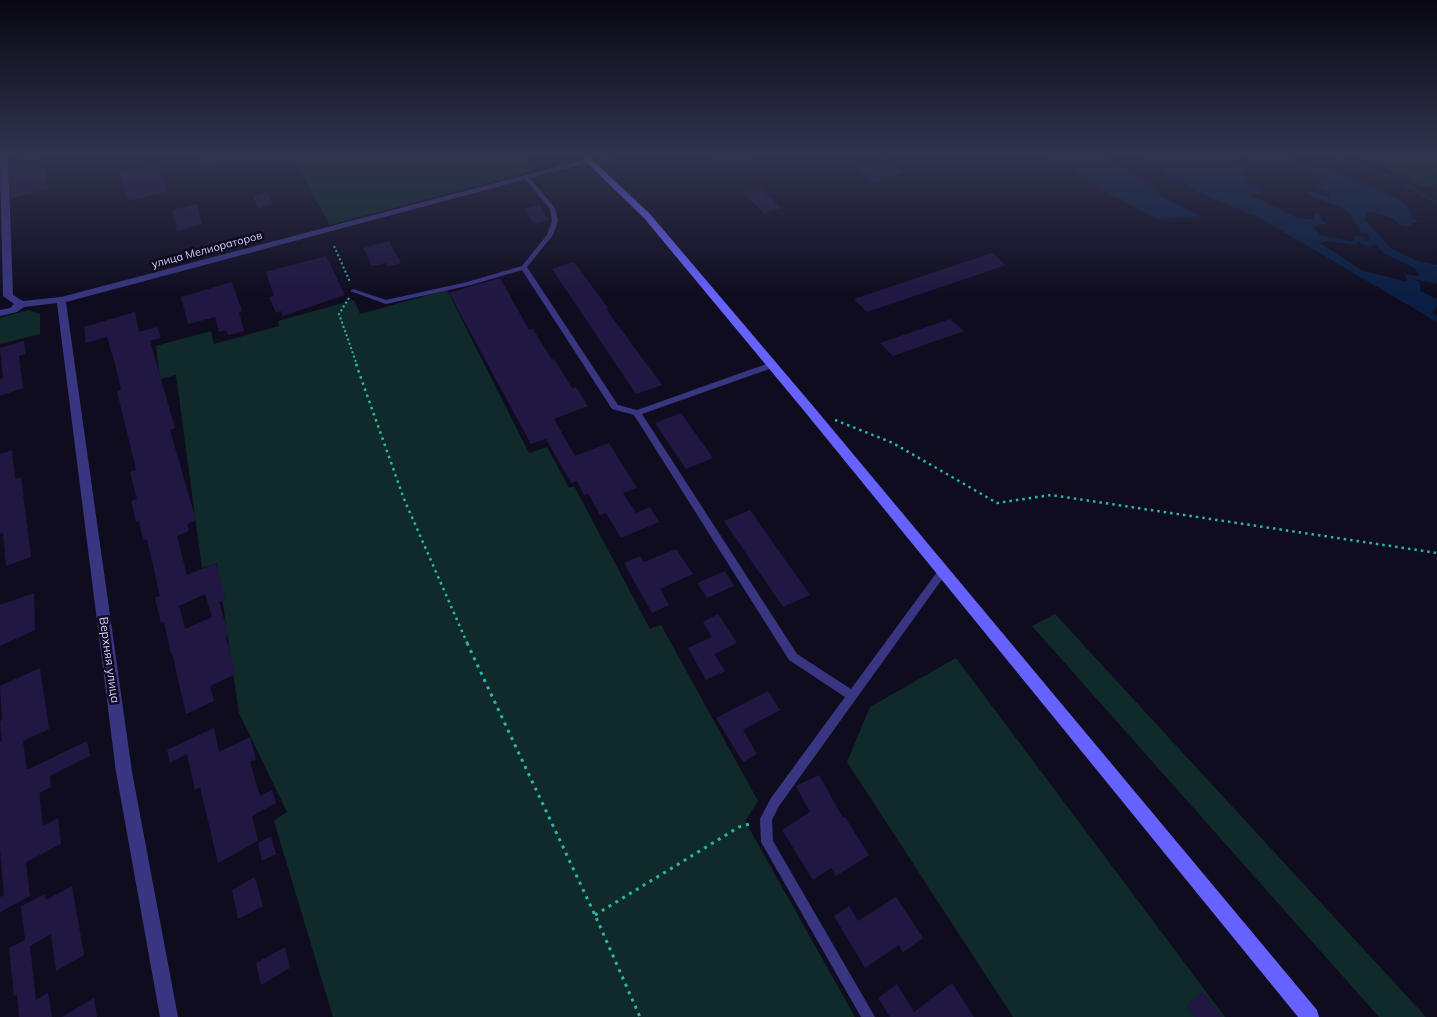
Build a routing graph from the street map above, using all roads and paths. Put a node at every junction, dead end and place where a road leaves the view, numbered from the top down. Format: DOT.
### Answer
graph roads {
  1 [pos="5,202"];
  2 [pos="434,202"];
  3 [pos="548,202"];
  4 [pos="633,202"];
  5 [pos="334,246"];
  6 [pos="524,268"];
  7 [pos="353,291"];
  8 [pos="61,300"];
  9 [pos="21,304"];
  10 [pos="0,313"];
  11 [pos="772,365"];
  12 [pos="637,413"];
  13 [pos="834,419"];
  14 [pos="1437,553"];
  15 [pos="943,572"];
  16 [pos="852,696"];
  17 [pos="766,819"];
  18 [pos="596,915"];
  19 [pos="170,1017"];
  20 [pos="640,1017"];
  21 [pos="868,1017"];
  22 [pos="1310,1017"];
  1 -- 9 [label="street"];
  2 -- 8 [label="street, улица Мелиораторов"];
  3 -- 6 [label="lane"];
  4 -- 11 [label="main road"];
  5 -- 7 [label="path"];
  6 -- 7 [label="lane"];
  6 -- 12 [label="lane"];
  7 -- 18 [label="path"];
  8 -- 9 [label="street, улица Мелиораторов"];
  8 -- 19 [label="street, Верхняя улица"];
  9 -- 10 [label="street, улица Мелиораторов"];
  11 -- 12 [label="lane"];
  11 -- 15 [label="main road"];
  12 -- 16 [label="lane"];
  13 -- 14 [label="path"];
  15 -- 16 [label="lane"];
  15 -- 22 [label="main road"];
  16 -- 17 [label="lane"];
  17 -- 18 [label="path"];
  17 -- 21 [label="lane"];
  18 -- 20 [label="path"];
}
